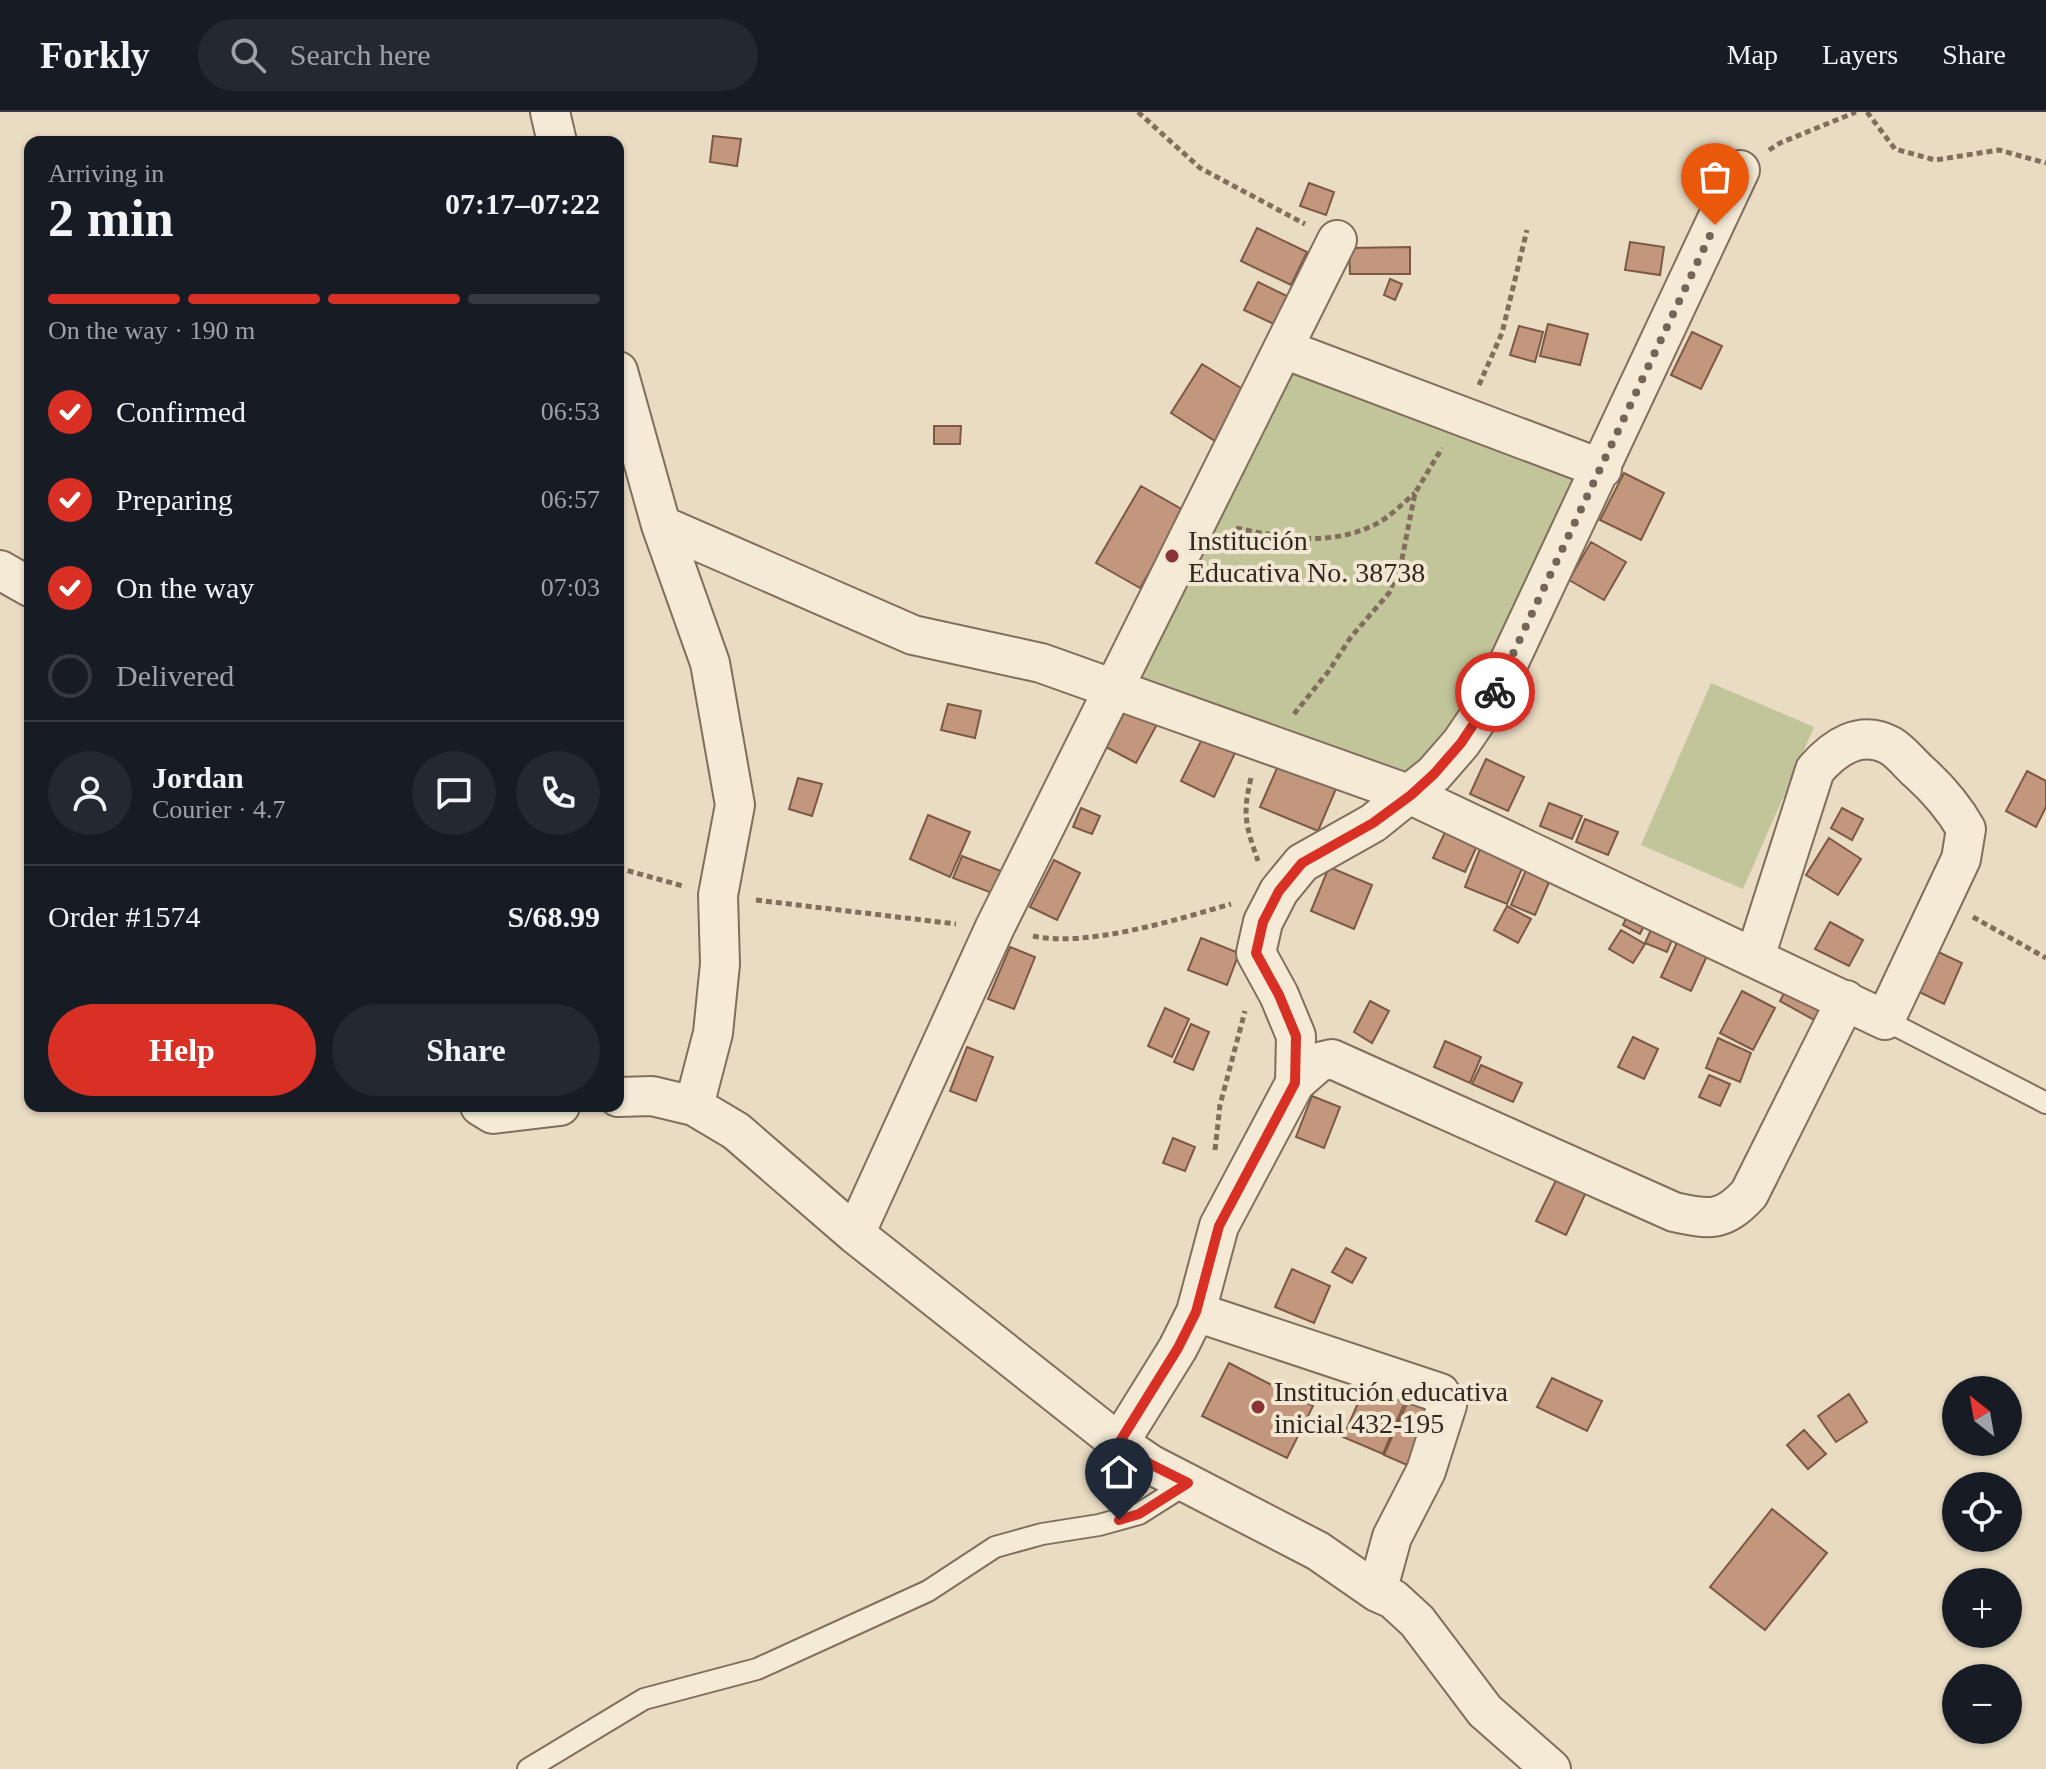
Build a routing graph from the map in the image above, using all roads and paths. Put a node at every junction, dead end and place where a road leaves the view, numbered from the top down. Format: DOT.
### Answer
graph roads {
  1 [pos="550,112"];
  2 [pos="1138,112"];
  3 [pos="1856,112"];
  4 [pos="1867,112"];
  5 [pos="556,136"];
  6 [pos="2046,163"];
  7 [pos="1740,170"];
  8 [pos="1527,230"];
  9 [pos="1337,240"];
  10 [pos="1284,349"];
  11 [pos="624,392"];
  12 [pos="1464,417"];
  13 [pos="1602,469"];
  14 [pos="1415,493"];
  15 [pos="1199,521"];
  16 [pos="661,525"];
  17 [pos="0,570"];
  18 [pos="24,584"];
  19 [pos="1117,688"];
  20 [pos="1269,745"];
  21 [pos="1411,795"];
  22 [pos="624,870"];
  23 [pos="1279,891"];
  24 [pos="718,895"];
  25 [pos="1941,900"];
  26 [pos="995,927"];
  27 [pos="1256,953"];
  28 [pos="1755,957"];
  29 [pos="2046,958"];
  30 [pos="1846,1000"];
  31 [pos="1885,1020"];
  32 [pos="1295,1083"];
  33 [pos="624,1097"];
  34 [pos="2046,1103"];
  35 [pos="694,1106"];
  36 [pos="490,1112"];
  37 [pos="510,1112"];
  38 [pos="1214,1163"];
  39 [pos="855,1234"];
  40 [pos="1196,1312"];
  41 [pos="1119,1443"];
  42 [pos="1188,1483"];
  43 [pos="1377,1592"];
  44 [pos="528,1769"];
  45 [pos="1551,1769"];
  1 -- 5 [label="street"];
  2 -- 9 [label="path"];
  3 -- 7 [label="path"];
  4 -- 6 [label="path"];
  7 -- 13 [label="street"];
  8 -- 12 [label="path"];
  9 -- 10 [label="street"];
  10 -- 12 [label="street"];
  10 -- 15 [label="street"];
  11 -- 16 [label="street"];
  12 -- 13 [label="street"];
  12 -- 14 [label="path"];
  13 -- 21 [label="street"];
  14 -- 15 [label="path"];
  14 -- 20 [label="path"];
  15 -- 19 [label="street"];
  16 -- 19 [label="street"];
  16 -- 24 [label="street"];
  17 -- 18 [label="street"];
  19 -- 20 [label="street"];
  19 -- 26 [label="street"];
  20 -- 21 [label="street"];
  20 -- 23 [label="path"];
  21 -- 23 [label="street"];
  21 -- 28 [label="street"];
  22 -- 24 [label="path"];
  23 -- 26 [label="path"];
  23 -- 27 [label="street"];
  24 -- 26 [label="path"];
  24 -- 35 [label="street"];
  25 -- 28 [label="street"];
  25 -- 29 [label="path"];
  25 -- 31 [label="street"];
  26 -- 39 [label="street"];
  27 -- 32 [label="street"];
  27 -- 38 [label="path"];
  28 -- 30 [label="street"];
  30 -- 31 [label="street"];
  30 -- 32 [label="street"];
  31 -- 34 [label="lane"];
  32 -- 40 [label="street"];
  33 -- 35 [label="street"];
  35 -- 39 [label="street"];
  36 -- 37 [label="street"];
  39 -- 41 [label="street"];
  40 -- 41 [label="street"];
  40 -- 43 [label="street"];
  41 -- 42 [label="street"];
  42 -- 43 [label="street"];
  42 -- 44 [label="lane"];
  43 -- 45 [label="street"];
}
